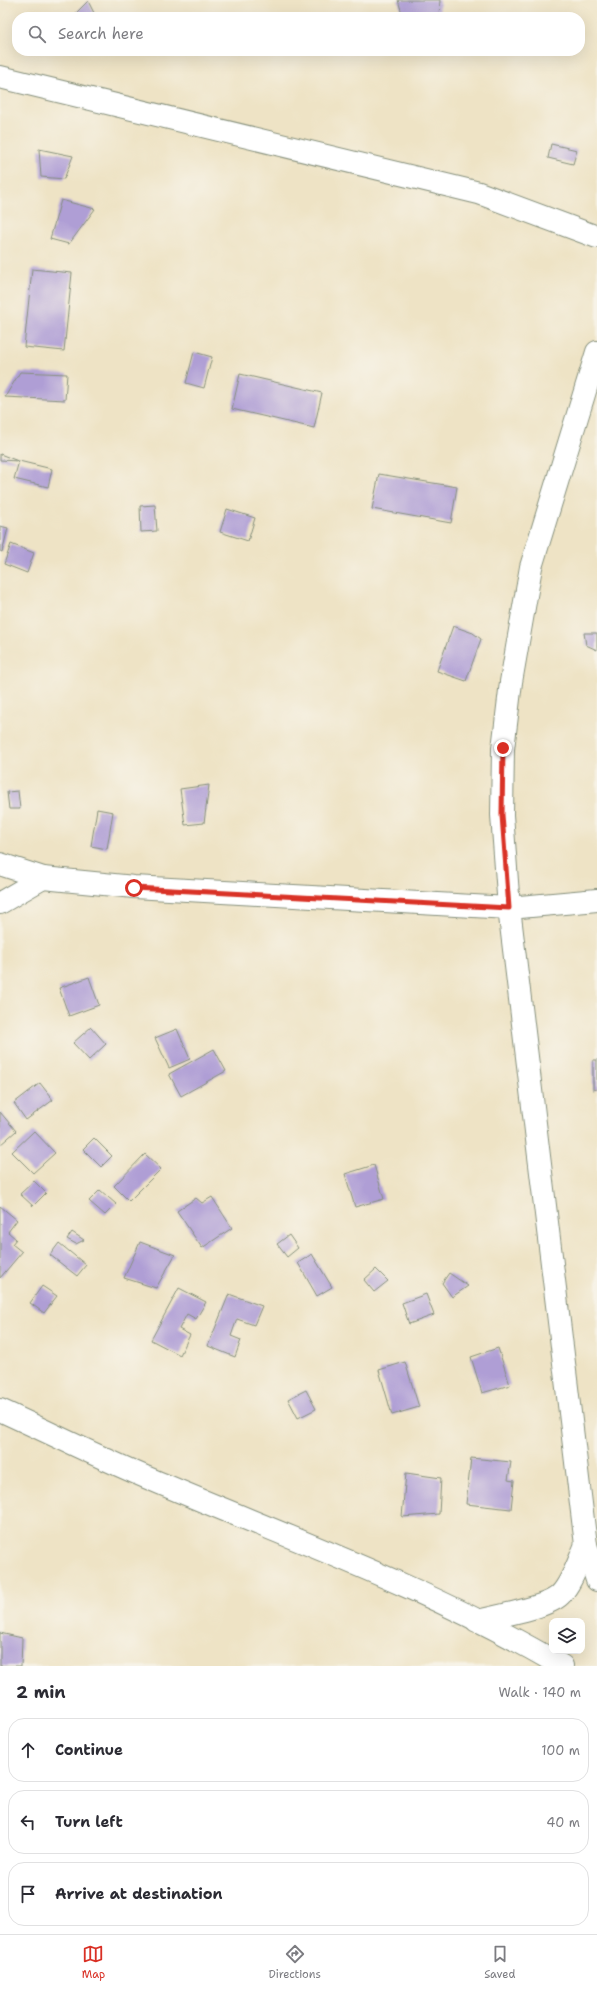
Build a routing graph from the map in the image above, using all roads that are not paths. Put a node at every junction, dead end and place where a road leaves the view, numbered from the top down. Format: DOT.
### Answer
graph roads {
  1 [pos="0,77"];
  2 [pos="597,237"];
  3 [pos="597,352"];
  4 [pos="0,864"];
  5 [pos="43,878"];
  6 [pos="597,900"];
  7 [pos="0,903"];
  8 [pos="509,908"];
  9 [pos="0,1410"];
  10 [pos="586,1545"];
  11 [pos="597,1580"];
  12 [pos="477,1621"];
  13 [pos="562,1666"];
  1 -- 2 [label="street"];
  3 -- 8 [label="street"];
  4 -- 5 [label="street"];
  5 -- 7 [label="street"];
  5 -- 8 [label="street"];
  6 -- 8 [label="street"];
  8 -- 10 [label="street"];
  9 -- 12 [label="street"];
  10 -- 11 [label="street"];
  10 -- 12 [label="street"];
  12 -- 13 [label="street"];
}
